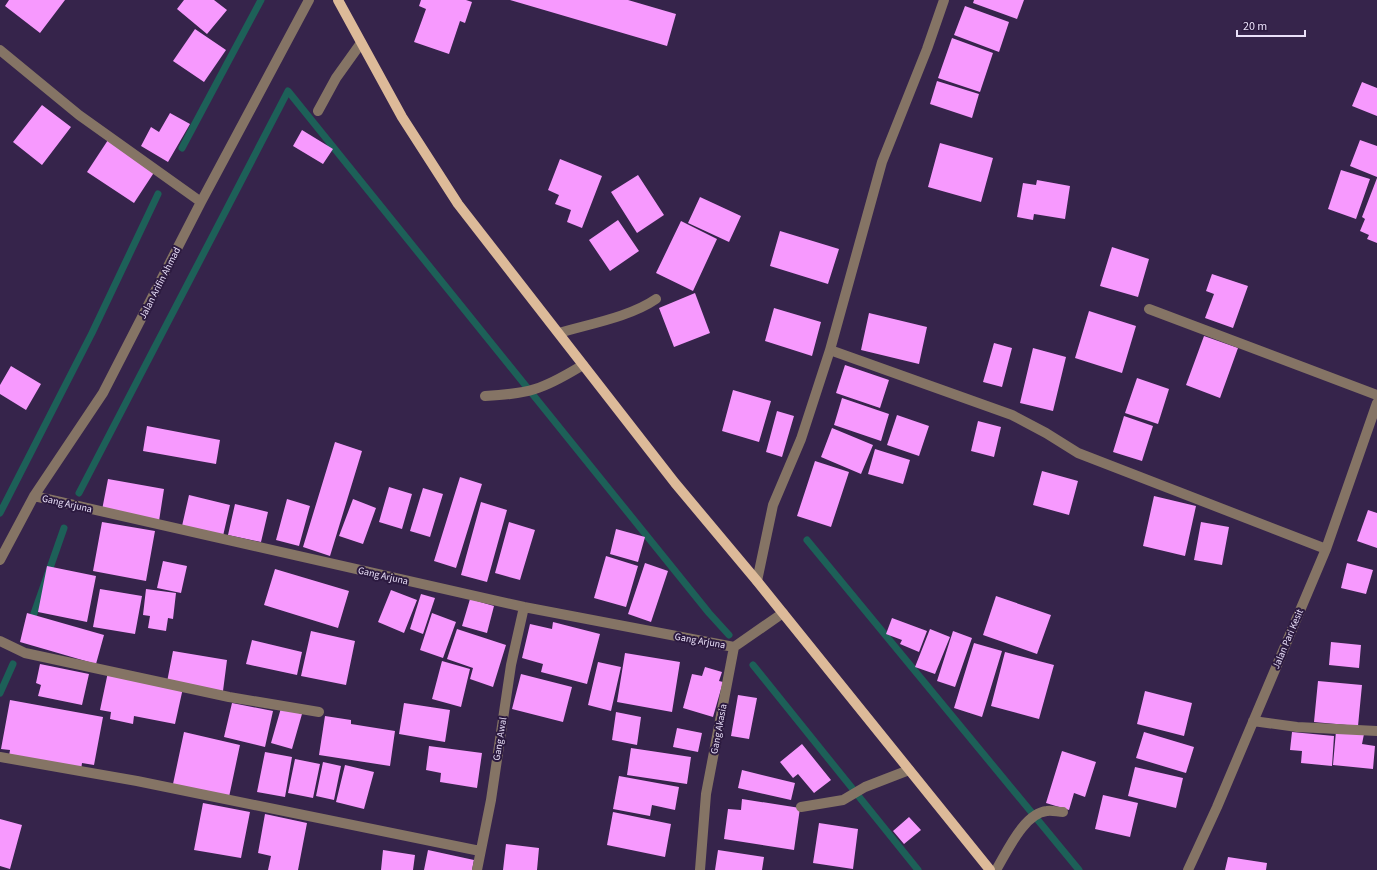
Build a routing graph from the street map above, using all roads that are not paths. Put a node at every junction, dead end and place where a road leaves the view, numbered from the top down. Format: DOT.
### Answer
graph roads {
  1 [pos="309,0"];
  2 [pos="338,0"];
  3 [pos="944,0"];
  4 [pos="361,43"];
  5 [pos="0,50"];
  6 [pos="318,111"];
  7 [pos="201,202"];
  8 [pos="656,299"];
  9 [pos="1149,309"];
  10 [pos="559,333"];
  11 [pos="830,350"];
  12 [pos="583,365"];
  13 [pos="1377,395"];
  14 [pos="485,396"];
  15 [pos="1377,403"];
  16 [pos="34,496"];
  17 [pos="1326,548"];
  18 [pos="0,560"];
  19 [pos="757,581"];
  20 [pos="524,607"];
  21 [pos="783,613"];
  22 [pos="0,641"];
  23 [pos="734,647"];
  24 [pos="319,712"];
  25 [pos="1254,721"];
  26 [pos="1377,731"];
  27 [pos="0,758"];
  28 [pos="909,770"];
  29 [pos="801,807"];
  30 [pos="1063,812"];
  31 [pos="480,851"];
  32 [pos="477,870"];
  33 [pos="700,870"];
  34 [pos="990,870"];
  35 [pos="996,870"];
  36 [pos="1188,870"];
  1 -- 7 [label="street, Jalan Arifin Ahmad"];
  2 -- 4 [label="main road"];
  3 -- 11 [label="street"];
  4 -- 6 [label="street"];
  4 -- 10 [label="main road"];
  5 -- 7 [label="street"];
  7 -- 16 [label="street, Jalan Arifin Ahmad"];
  8 -- 10 [label="street"];
  9 -- 13 [label="street"];
  10 -- 12 [label="main road"];
  11 -- 17 [label="street"];
  11 -- 19 [label="street"];
  12 -- 14 [label="street"];
  12 -- 19 [label="main road"];
  15 -- 17 [label="street, Jalan Pari Kesit"];
  16 -- 18 [label="street, Jalan Arifin Ahmad"];
  16 -- 20 [label="street, Gang Arjuna"];
  17 -- 25 [label="street, Jalan Pari Kesit"];
  19 -- 21 [label="main road"];
  20 -- 23 [label="street, Gang Arjuna"];
  20 -- 31 [label="street, Gang Awal"];
  21 -- 23 [label="street"];
  21 -- 28 [label="main road"];
  22 -- 24 [label="street"];
  23 -- 33 [label="street, Gang Akasia"];
  25 -- 26 [label="street"];
  25 -- 36 [label="street, Jalan Pari Kesit"];
  27 -- 31 [label="street"];
  28 -- 29 [label="street"];
  28 -- 34 [label="main road"];
  30 -- 35 [label="street"];
  31 -- 32 [label="street, Gang Awal"];
}
